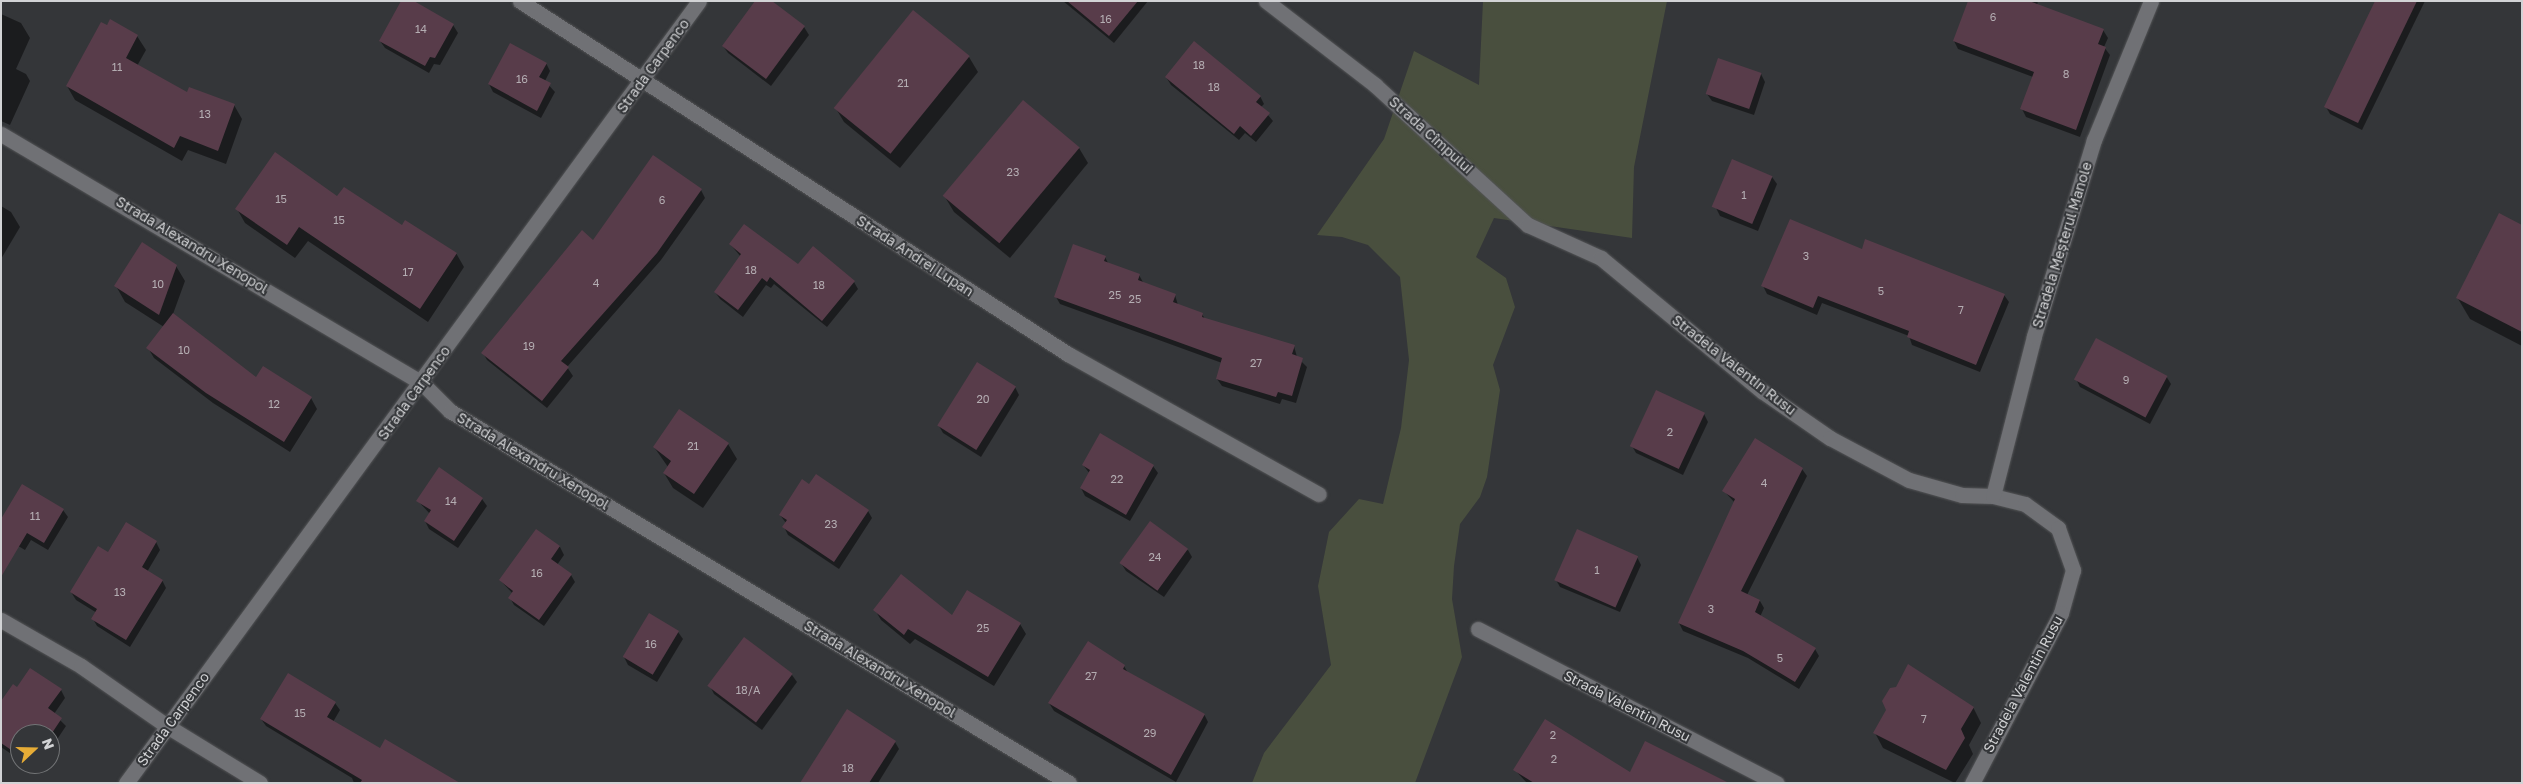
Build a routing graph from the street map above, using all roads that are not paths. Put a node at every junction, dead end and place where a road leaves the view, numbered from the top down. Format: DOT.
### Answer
graph roads {
  1 [pos="520,1"];
  2 [pos="699,1"];
  3 [pos="1266,1"];
  4 [pos="2151,1"];
  5 [pos="642,81"];
  6 [pos="1,134"];
  7 [pos="1601,258"];
  8 [pos="422,382"];
  9 [pos="1319,494"];
  10 [pos="1993,496"];
  11 [pos="1,620"];
  12 [pos="1478,629"];
  13 [pos="166,726"];
  14 [pos="126,783"];
  15 [pos="260,783"];
  16 [pos="1069,783"];
  17 [pos="1777,783"];
  18 [pos="1972,783"];
  1 -- 5 [label="street, Strada Andrei Lupan"];
  2 -- 5 [label="street, Strada Carpenco"];
  3 -- 7 [label="street, Strada Cîmpului"];
  4 -- 10 [label="street, Stradela Meșterul Manole"];
  5 -- 8 [label="street, Strada Carpenco"];
  5 -- 9 [label="street, Strada Andrei Lupan"];
  6 -- 8 [label="street, Strada Alexandru Xenopol"];
  7 -- 10 [label="street, Stradela Valentin Rusu"];
  8 -- 13 [label="street, Strada Carpenco"];
  8 -- 16 [label="street, Strada Alexandru Xenopol"];
  10 -- 18 [label="street, Stradela Valentin Rusu"];
  11 -- 13 [label="street"];
  12 -- 17 [label="street, Strada Valentin Rusu"];
  13 -- 14 [label="street, Strada Carpenco"];
  13 -- 15 [label="street"];
}
